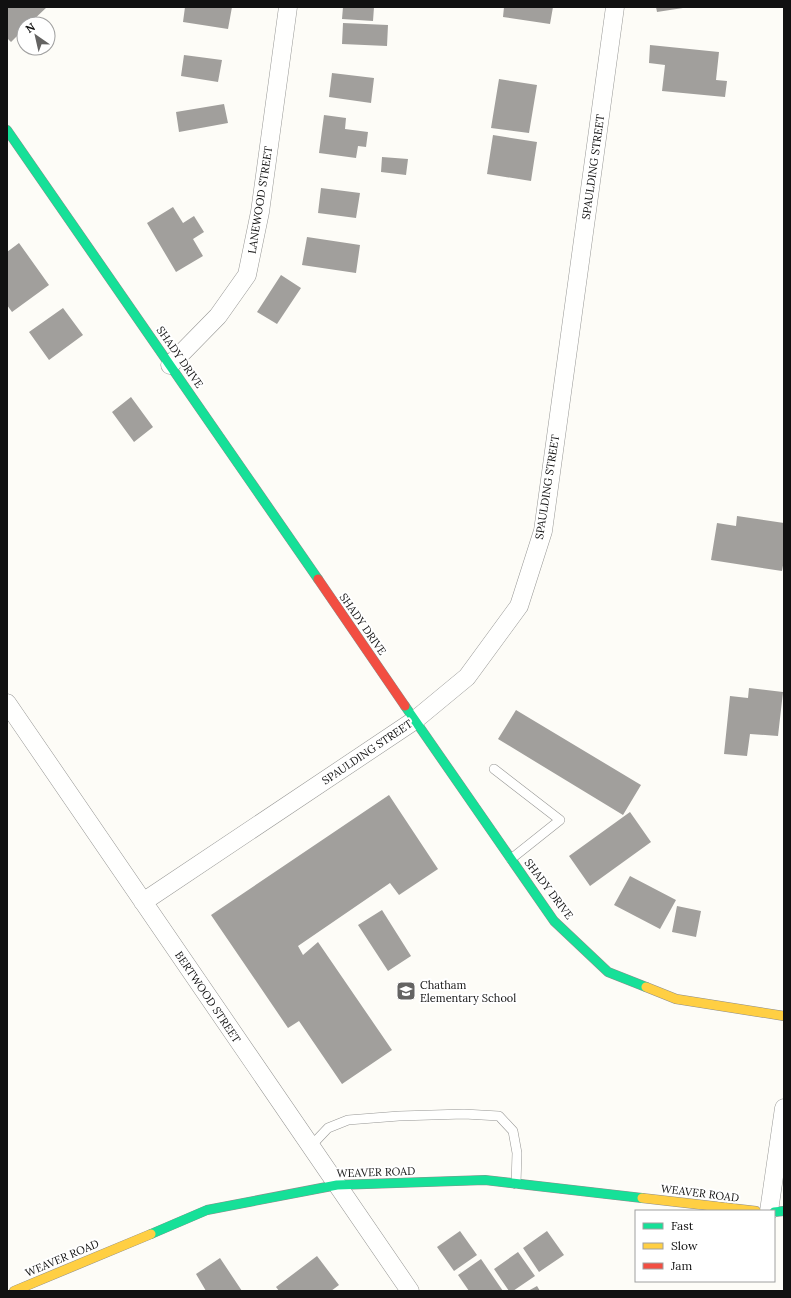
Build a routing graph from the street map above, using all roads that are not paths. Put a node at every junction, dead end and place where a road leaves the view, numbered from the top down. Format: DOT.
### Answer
graph roads {
  1 [pos="288,7"];
  2 [pos="615,7"];
  3 [pos="7,130"];
  4 [pos="170,364"];
  5 [pos="7,703"];
  6 [pos="415,720"];
  7 [pos="494,769"];
  8 [pos="511,859"];
  9 [pos="143,902"];
  10 [pos="784,1016"];
  11 [pos="784,1108"];
  12 [pos="310,1147"];
  13 [pos="516,1184"];
  14 [pos="337,1185"];
  15 [pos="747,1210"];
  16 [pos="769,1210"];
  17 [pos="7,1289"];
  18 [pos="14,1291"];
  19 [pos="410,1291"];
  1 -- 4 [label="street, LANEWOOD STREET"];
  2 -- 6 [label="street, SPAULDING STREET"];
  3 -- 4 [label="street, SHADY DRIVE"];
  4 -- 6 [label="street, SHADY DRIVE"];
  5 -- 9 [label="street, BERTWOOD STREET"];
  6 -- 8 [label="street, SHADY DRIVE"];
  6 -- 9 [label="street, SPAULDING STREET"];
  7 -- 8 [label="lane"];
  8 -- 10 [label="street, SHADY DRIVE"];
  9 -- 12 [label="street, BERTWOOD STREET"];
  11 -- 16 [label="street"];
  12 -- 13 [label="lane"];
  12 -- 14 [label="street, BERTWOOD STREET"];
  13 -- 14 [label="street, WEAVER ROAD"];
  13 -- 15 [label="street, WEAVER ROAD"];
  14 -- 18 [label="street, WEAVER ROAD"];
  14 -- 19 [label="street, BERTWOOD STREET"];
  17 -- 18 [label="street"];
}
